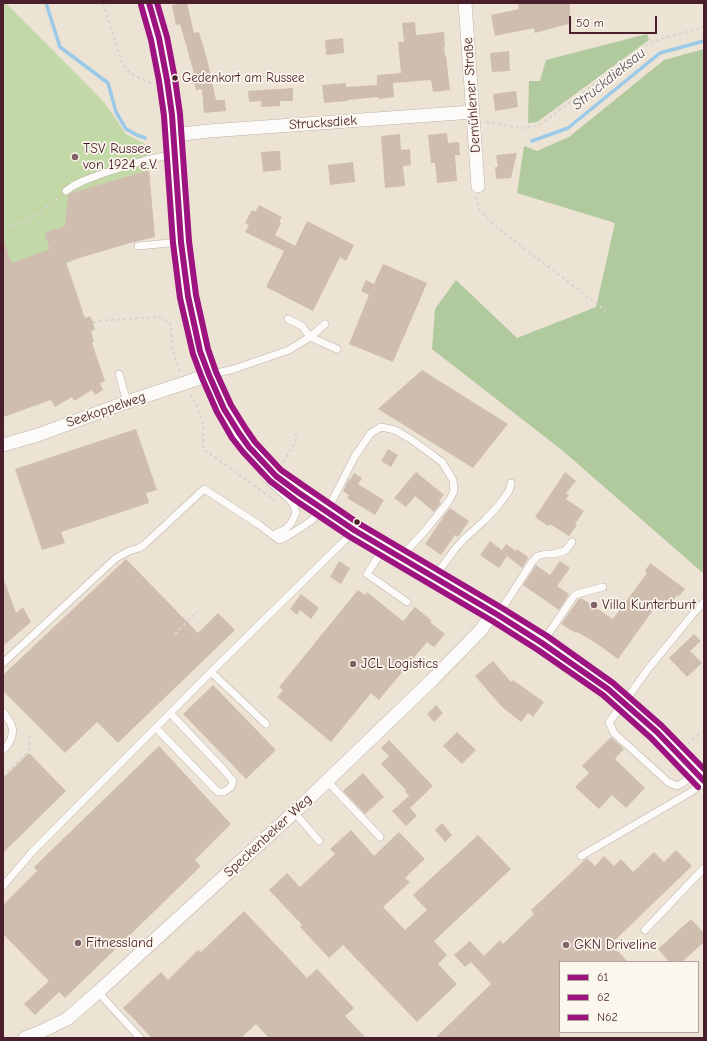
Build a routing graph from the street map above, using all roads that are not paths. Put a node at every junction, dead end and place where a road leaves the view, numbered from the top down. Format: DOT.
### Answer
graph roads {
  1 [pos="149,3"];
  2 [pos="465,3"];
  3 [pos="473,112"];
  4 [pos="173,135"];
  5 [pos="174,154"];
  6 [pos="478,186"];
  7 [pos="66,191"];
  8 [pos="181,242"];
  9 [pos="138,246"];
  10 [pos="288,319"];
  11 [pos="325,324"];
  12 [pos="310,337"];
  13 [pos="337,349"];
  14 [pos="118,374"];
  15 [pos="209,375"];
  16 [pos="127,402"];
  17 [pos="3,445"];
  18 [pos="249,447"];
  19 [pos="511,483"];
  20 [pos="324,510"];
  21 [pos="354,530"];
  22 [pos="273,535"];
  23 [pos="572,542"];
  24 [pos="384,548"];
  25 [pos="401,558"];
  26 [pos="434,578"];
  27 [pos="603,587"];
  28 [pos="407,602"];
  29 [pos="704,602"];
  30 [pos="496,614"];
  31 [pos="542,643"];
  32 [pos="3,663"];
  33 [pos="211,672"];
  34 [pos="624,704"];
  35 [pos="3,712"];
  36 [pos="170,713"];
  37 [pos="266,724"];
  38 [pos="156,728"];
  39 [pos="3,750"];
  40 [pos="701,778"];
  41 [pos="326,780"];
  42 [pos="294,812"];
  43 [pos="380,837"];
  44 [pos="320,841"];
  45 [pos="580,856"];
  46 [pos="704,868"];
  47 [pos="3,886"];
  48 [pos="646,930"];
  49 [pos="98,992"];
  50 [pos="25,1038"];
  51 [pos="140,1038"];
  1 -- 4 [label="street"];
  2 -- 3 [label="street, Demühlener Straße"];
  3 -- 4 [label="street, Strucksdiek"];
  3 -- 6 [label="street, Demühlener Straße"];
  4 -- 5 [label="street"];
  5 -- 7 [label="lane"];
  5 -- 8 [label="street"];
  8 -- 9 [label="lane"];
  8 -- 15 [label="street"];
  10 -- 12 [label="lane"];
  11 -- 12 [label="lane"];
  12 -- 13 [label="lane"];
  12 -- 15 [label="lane"];
  14 -- 16 [label="lane"];
  15 -- 16 [label="street, Seekoppelweg"];
  15 -- 18 [label="street"];
  16 -- 17 [label="street, Seekoppelweg"];
  18 -- 20 [label="street"];
  18 -- 22 [label="lane"];
  19 -- 26 [label="lane"];
  20 -- 21 [label="street"];
  20 -- 22 [label="lane"];
  20 -- 25 [label="lane"];
  21 -- 24 [label="street"];
  21 -- 33 [label="lane"];
  22 -- 32 [label="lane"];
  23 -- 30 [label="lane"];
  24 -- 25 [label="street"];
  24 -- 28 [label="lane"];
  25 -- 26 [label="street"];
  26 -- 30 [label="street"];
  27 -- 31 [label="lane"];
  29 -- 34 [label="lane"];
  30 -- 31 [label="street"];
  30 -- 41 [label="street, Speckenbeker Weg"];
  31 -- 34 [label="street"];
  33 -- 36 [label="lane"];
  33 -- 37 [label="lane"];
  34 -- 40 [label="street"];
  34 -- 40 [label="lane"];
  35 -- 39 [label="lane"];
  36 -- 38 [label="lane"];
  36 -- 38 [label="lane"];
  38 -- 47 [label="lane"];
  40 -- 45 [label="lane"];
  41 -- 42 [label="street, Speckenbeker Weg"];
  41 -- 43 [label="lane"];
  42 -- 44 [label="lane"];
  42 -- 49 [label="street, Speckenbeker Weg"];
  46 -- 48 [label="lane"];
  49 -- 50 [label="street, Speckenbeker Weg"];
  49 -- 51 [label="lane"];
}
